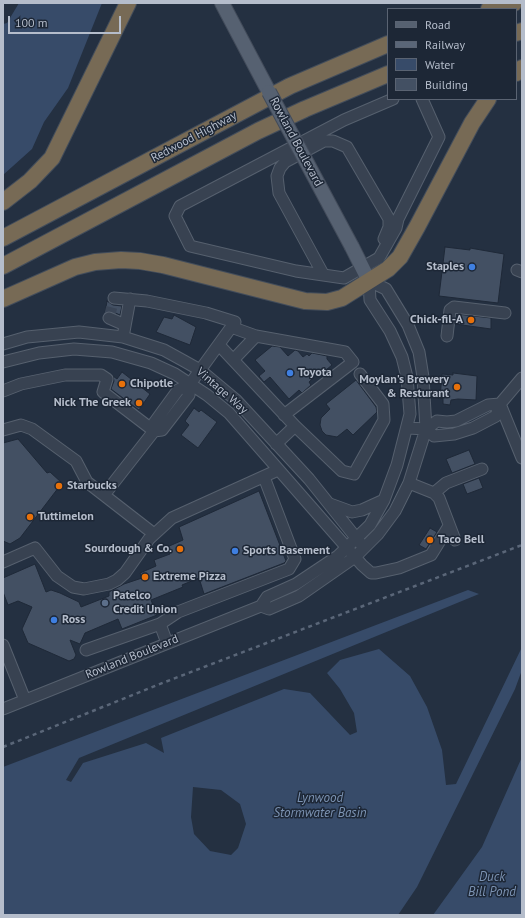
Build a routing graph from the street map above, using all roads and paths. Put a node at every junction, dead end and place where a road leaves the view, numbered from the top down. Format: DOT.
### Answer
graph roads {
  1 [pos="128,3"];
  2 [pos="222,3"];
  3 [pos="514,3"];
  4 [pos="493,8"];
  5 [pos="387,44"];
  6 [pos="387,74"];
  7 [pos="391,100"];
  8 [pos="422,100"];
  9 [pos="487,100"];
  10 [pos="3,202"];
  11 [pos="3,238"];
  12 [pos="384,247"];
  13 [pos="397,260"];
  14 [pos="3,266"];
  15 [pos="323,274"];
  16 [pos="365,275"];
  17 [pos="114,298"];
  18 [pos="3,299"];
  19 [pos="130,299"];
  20 [pos="505,313"];
  21 [pos="109,318"];
  22 [pos="125,325"];
  23 [pos="231,327"];
  24 [pos="410,330"];
  25 [pos="256,336"];
  26 [pos="447,336"];
  27 [pos="123,337"];
  28 [pos="3,344"];
  29 [pos="219,345"];
  30 [pos="233,360"];
  31 [pos="3,362"];
  32 [pos="200,370"];
  33 [pos="360,374"];
  34 [pos="522,378"];
  35 [pos="190,384"];
  36 [pos="3,391"];
  37 [pos="500,404"];
  38 [pos="284,414"];
  39 [pos="295,426"];
  40 [pos="408,428"];
  41 [pos="426,429"];
  42 [pos="3,430"];
  43 [pos="517,430"];
  44 [pos="154,431"];
  45 [pos="276,444"];
  46 [pos="522,458"];
  47 [pos="482,469"];
  48 [pos="278,470"];
  49 [pos="264,477"];
  50 [pos="409,483"];
  51 [pos="434,493"];
  52 [pos="104,495"];
  53 [pos="384,500"];
  54 [pos="328,503"];
  55 [pos="449,526"];
  56 [pos="154,534"];
  57 [pos="455,540"];
  58 [pos="360,543"];
  59 [pos="351,552"];
  60 [pos="3,562"];
  61 [pos="160,624"];
  62 [pos="167,643"];
  63 [pos="3,645"];
  64 [pos="86,650"];
  65 [pos="24,700"];
  66 [pos="3,709"];
  1 -- 10 [label="highway"];
  2 -- 16 [label="main road, Rowland Boulevard, bridge"];
  3 -- 4 [label="highway"];
  5 -- 11 [label="highway, Redwood Highway"];
  6 -- 14 [label="highway, Redwood Highway"];
  7 -- 15 [label="street"];
  8 -- 12 [label="street"];
  9 -- 13 [label="highway"];
  12 -- 15 [label="street"];
  12 -- 16 [label="street"];
  13 -- 16 [label="highway"];
  13 -- 24 [label="street"];
  15 -- 16 [label="street"];
  16 -- 18 [label="highway"];
  16 -- 24 [label="street, Rowland Boulevard"];
  16 -- 40 [label="street, Rowland Boulevard"];
  17 -- 19 [label="street"];
  19 -- 22 [label="street"];
  19 -- 23 [label="street"];
  20 -- 26 [label="street"];
  21 -- 22 [label="street"];
  22 -- 27 [label="street"];
  23 -- 25 [label="street"];
  23 -- 29 [label="street"];
  24 -- 41 [label="street, Rowland Boulevard"];
  25 -- 30 [label="street"];
  25 -- 38 [label="street"];
  27 -- 28 [label="street, Vintage Way"];
  27 -- 32 [label="street, Vintage Way"];
  29 -- 30 [label="street"];
  29 -- 32 [label="street"];
  30 -- 38 [label="street"];
  31 -- 35 [label="street, Vintage Way"];
  32 -- 35 [label="street"];
  32 -- 45 [label="street, Vintage Way"];
  33 -- 39 [label="street"];
  34 -- 37 [label="street"];
  35 -- 44 [label="street"];
  35 -- 48 [label="street, Vintage Way"];
  36 -- 44 [label="street"];
  37 -- 41 [label="street"];
  37 -- 43 [label="street"];
  38 -- 39 [label="street"];
  39 -- 45 [label="street"];
  40 -- 41 [label="street"];
  40 -- 53 [label="street, Rowland Boulevard"];
  41 -- 50 [label="street, Rowland Boulevard"];
  42 -- 52 [label="street"];
  43 -- 46 [label="street"];
  44 -- 52 [label="street"];
  45 -- 54 [label="street, Vintage Way"];
  47 -- 51 [label="street"];
  48 -- 49 [label="street"];
  48 -- 59 [label="street, Vintage Way"];
  49 -- 56 [label="street"];
  49 -- 61 [label="street"];
  50 -- 51 [label="street"];
  50 -- 58 [label="street, Rowland Boulevard"];
  51 -- 55 [label="street"];
  52 -- 56 [label="street"];
  53 -- 54 [label="street"];
  53 -- 58 [label="street, Rowland Boulevard"];
  54 -- 58 [label="street, Vintage Way"];
  55 -- 57 [label="street"];
  55 -- 59 [label="street, Vintage Way"];
  56 -- 60 [label="street"];
  58 -- 59 [label="street, Rowland Boulevard"];
  59 -- 62 [label="street, Rowland Boulevard"];
  61 -- 62 [label="street"];
  61 -- 64 [label="street"];
  62 -- 65 [label="street, Rowland Boulevard"];
  63 -- 65 [label="street"];
  65 -- 66 [label="street, Rowland Boulevard"];
}
